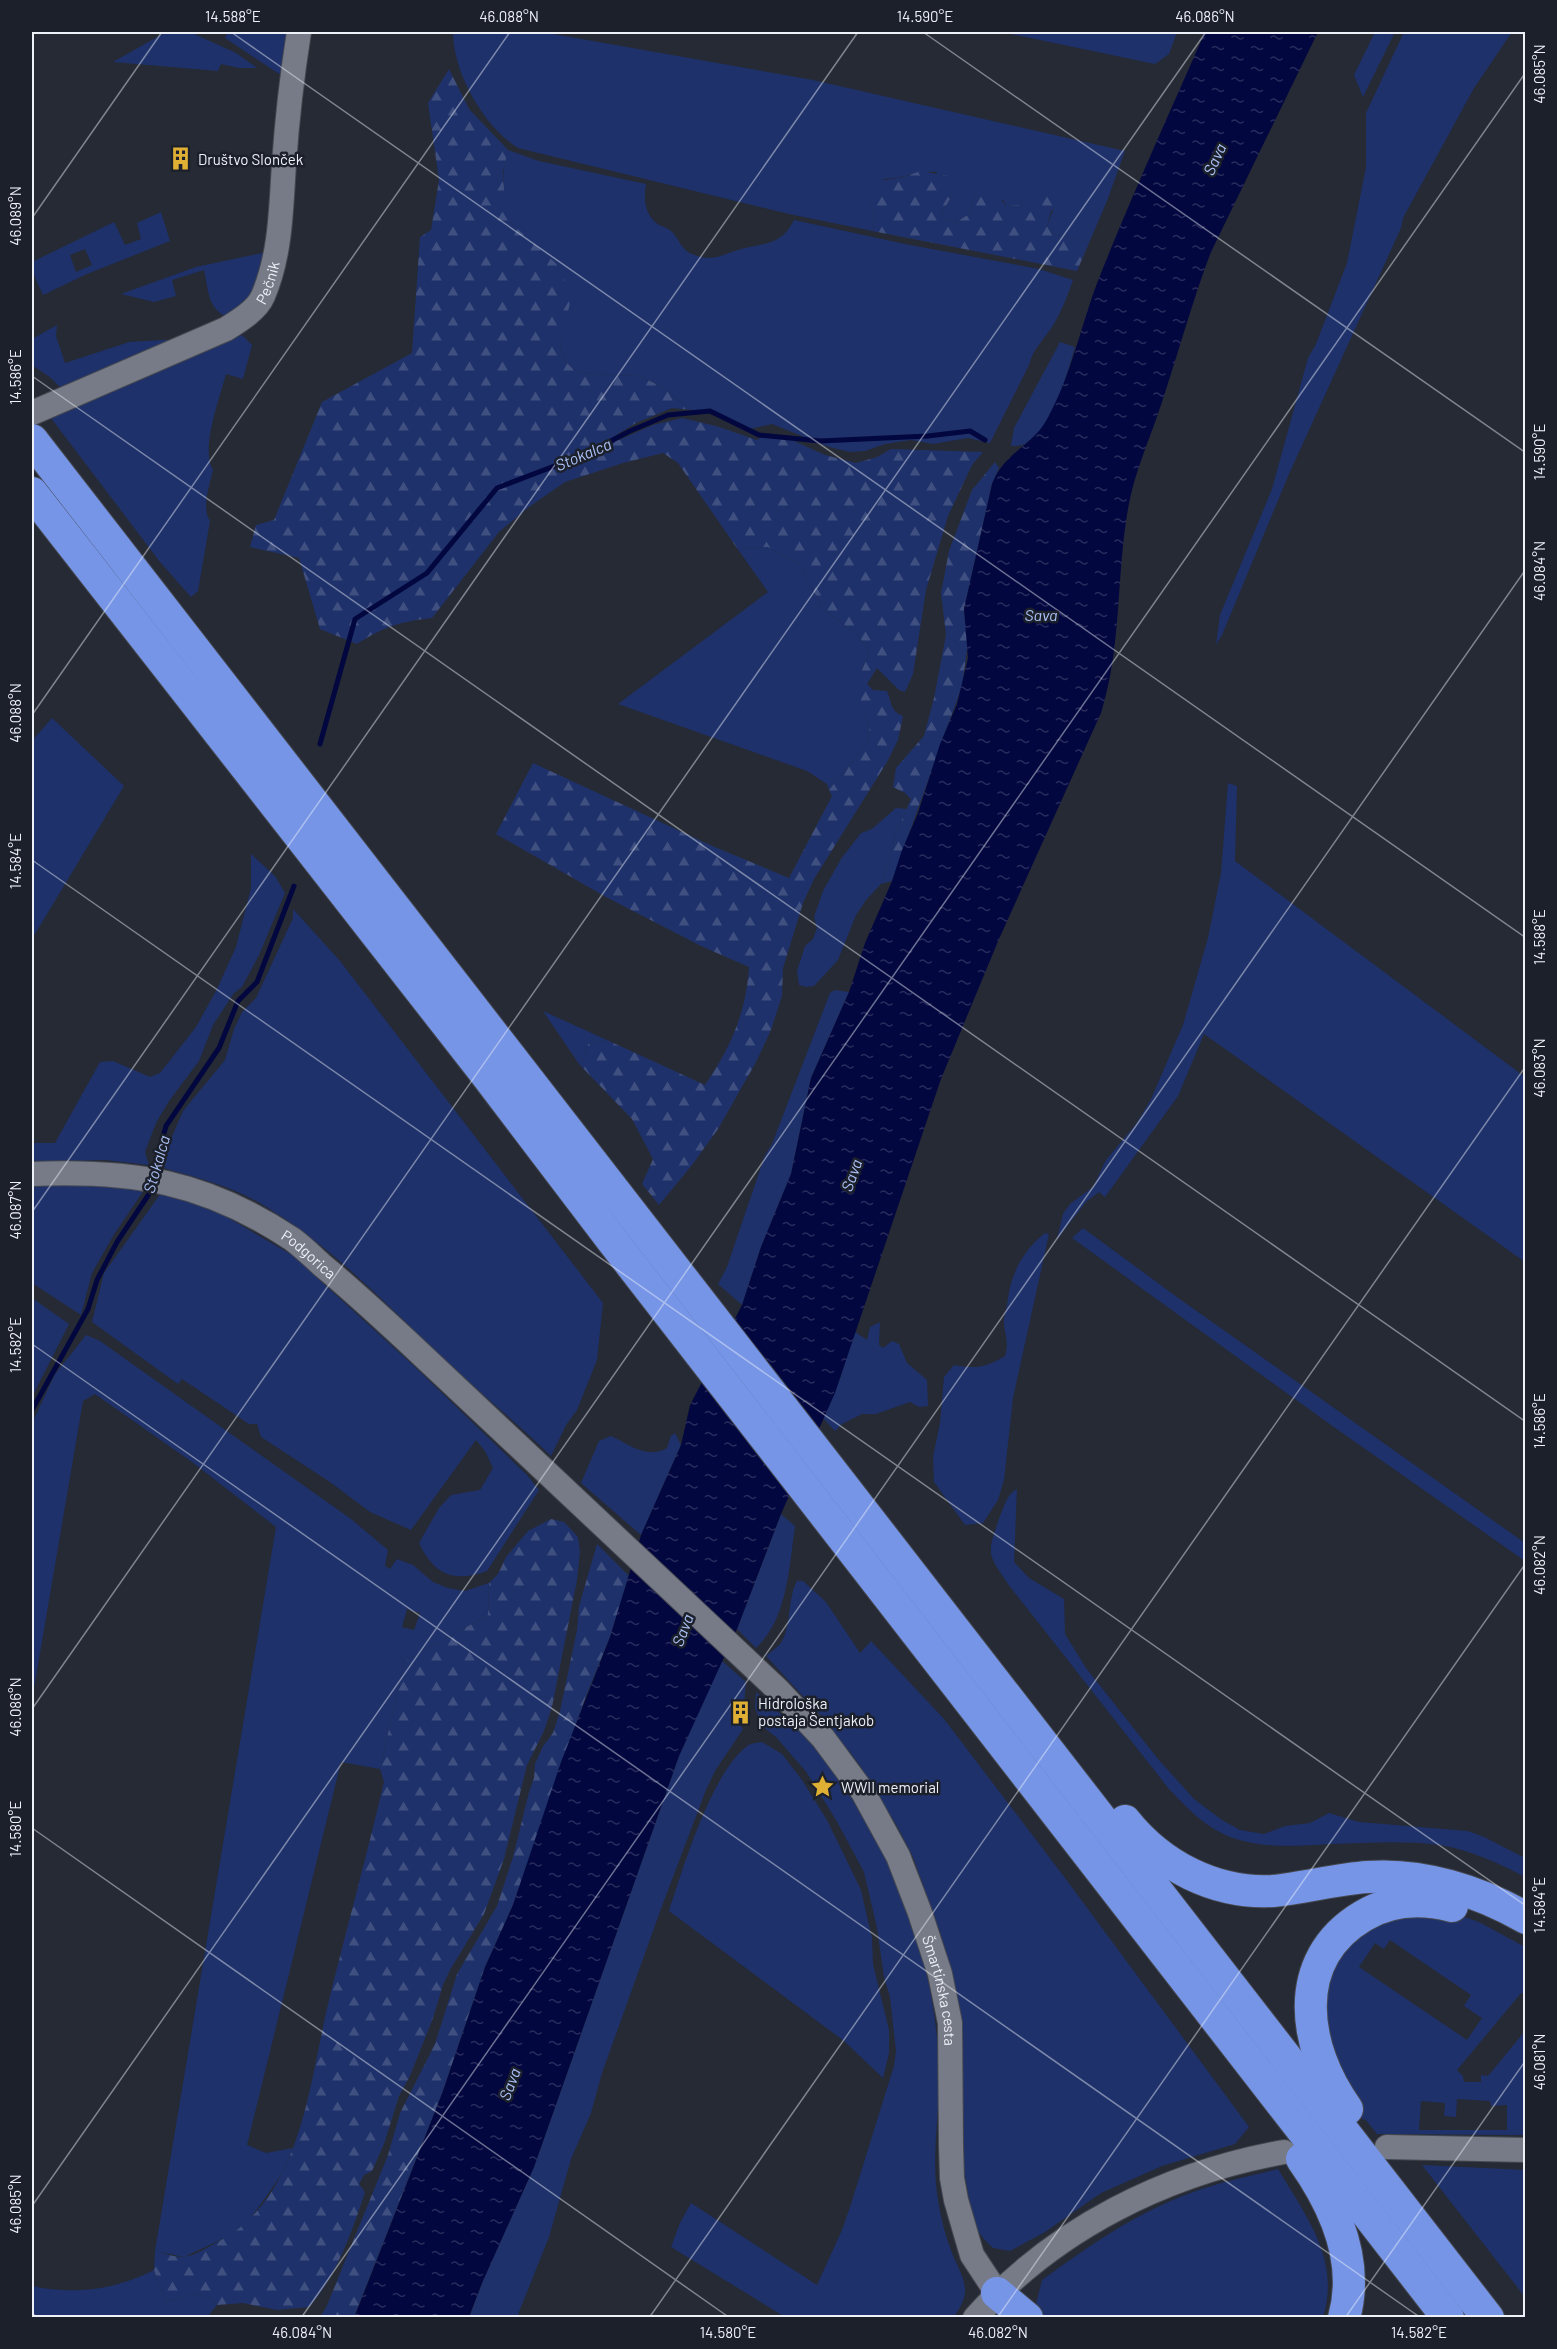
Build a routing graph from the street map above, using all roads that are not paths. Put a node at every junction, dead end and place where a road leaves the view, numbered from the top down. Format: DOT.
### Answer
graph roads {
  1 [pos="299,32"];
  2 [pos="42,409"];
  3 [pos="32,440"];
  4 [pos="32,493"];
  5 [pos="32,1173"];
  6 [pos="975,1655"];
  7 [pos="778,1690"];
  8 [pos="1526,1918"];
  9 [pos="1526,1938"];
  10 [pos="1243,2054"];
  11 [pos="1387,2147"];
  12 [pos="1526,2150"];
  13 [pos="1284,2152"];
  14 [pos="1388,2189"];
  15 [pos="1002,2305"];
  16 [pos="975,2318"];
  17 [pos="1027,2318"];
  18 [pos="1344,2318"];
  19 [pos="1448,2318"];
  20 [pos="1488,2318"];
  1 -- 2 [label="main road, Pečnik"];
  3 -- 6 [label="highway"];
  4 -- 10 [label="highway"];
  5 -- 7 [label="main road, Podgorica"];
  6 -- 8 [label="highway"];
  6 -- 14 [label="highway"];
  7 -- 15 [label="main road, Šmartinska cesta"];
  9 -- 14 [label="highway"];
  10 -- 18 [label="highway"];
  10 -- 19 [label="highway"];
  11 -- 12 [label="main road"];
  13 -- 15 [label="main road"];
  14 -- 20 [label="highway"];
  15 -- 16 [label="main road"];
  15 -- 17 [label="highway"];
}
